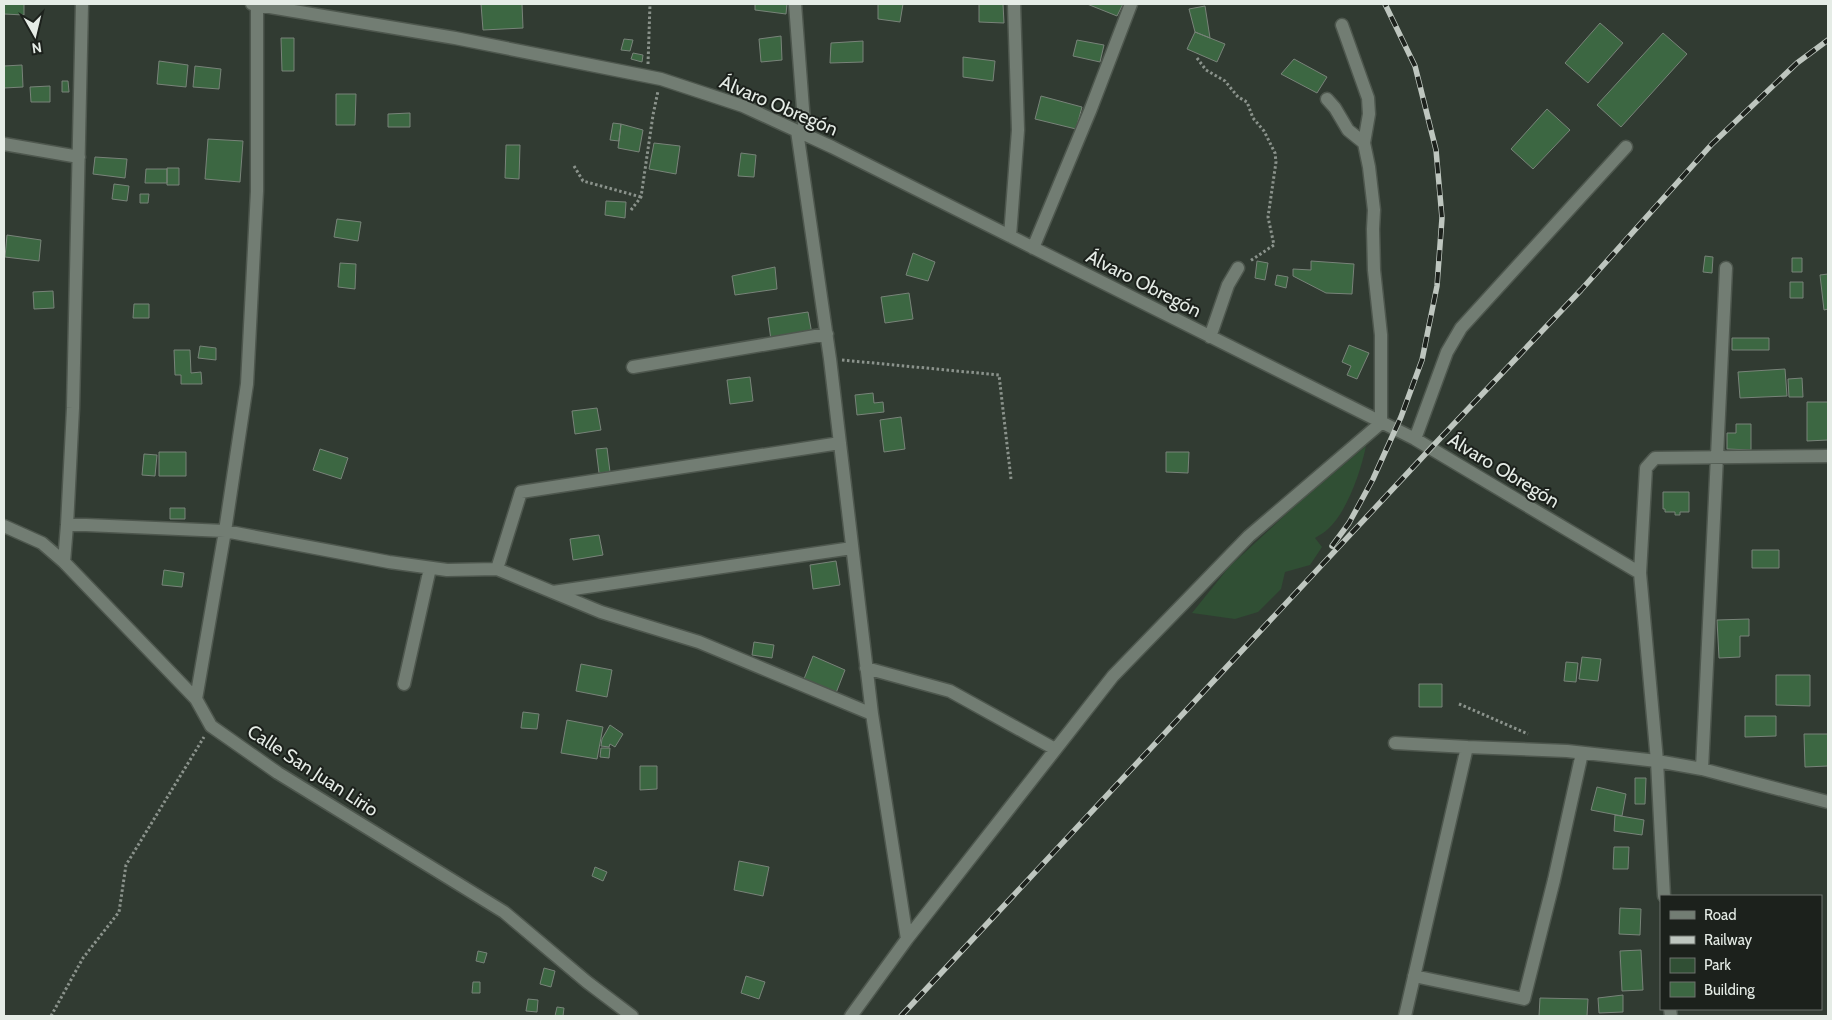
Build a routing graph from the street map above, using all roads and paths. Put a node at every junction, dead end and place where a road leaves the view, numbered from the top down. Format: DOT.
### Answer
graph roads {
  1 [pos="82,4"];
  2 [pos="256,4"];
  3 [pos="650,4"];
  4 [pos="795,4"];
  5 [pos="1014,4"];
  6 [pos="1131,4"];
  7 [pos="1342,25"];
  8 [pos="1197,58"];
  9 [pos="654,78"];
  10 [pos="1327,99"];
  11 [pos="801,133"];
  12 [pos="1364,143"];
  13 [pos="4,144"];
  14 [pos="1626,147"];
  15 [pos="79,157"];
  16 [pos="574,166"];
  17 [pos="641,197"];
  18 [pos="631,210"];
  19 [pos="1010,236"];
  20 [pos="1033,248"];
  21 [pos="1238,268"];
  22 [pos="1726,268"];
  23 [pos="827,334"];
  24 [pos="1210,337"];
  25 [pos="830,358"];
  26 [pos="633,367"];
  27 [pos="1381,423"];
  28 [pos="1415,439"];
  29 [pos="840,443"];
  30 [pos="1828,456"];
  31 [pos="1717,458"];
  32 [pos="1011,479"];
  33 [pos="4,526"];
  34 [pos="67,526"];
  35 [pos="224,531"];
  36 [pos="852,548"];
  37 [pos="64,562"];
  38 [pos="430,568"];
  39 [pos="497,569"];
  40 [pos="1640,573"];
  41 [pos="553,592"];
  42 [pos="866,668"];
  43 [pos="404,684"];
  44 [pos="196,699"];
  45 [pos="1459,704"];
  46 [pos="872,714"];
  47 [pos="211,726"];
  48 [pos="1535,737"];
  49 [pos="1395,743"];
  50 [pos="1466,747"];
  51 [pos="1055,750"];
  52 [pos="1582,753"];
  53 [pos="1657,760"];
  54 [pos="1702,769"];
  55 [pos="1828,802"];
  56 [pos="1664,895"];
  57 [pos="907,939"];
  58 [pos="1414,976"];
  59 [pos="51,1016"];
  60 [pos="632,1016"];
  61 [pos="851,1016"];
  62 [pos="1405,1016"];
  1 -- 15 [label="street"];
  2 -- 9 [label="street, Álvaro Obregón"];
  2 -- 35 [label="street"];
  3 -- 9 [label="path"];
  4 -- 11 [label="street"];
  5 -- 19 [label="street"];
  6 -- 20 [label="street"];
  7 -- 12 [label="street"];
  8 -- 21 [label="path"];
  9 -- 11 [label="street, Álvaro Obregón"];
  9 -- 17 [label="path"];
  10 -- 12 [label="street"];
  11 -- 19 [label="street, Álvaro Obregón"];
  11 -- 23 [label="street"];
  12 -- 27 [label="street"];
  13 -- 15 [label="street"];
  14 -- 28 [label="street"];
  15 -- 34 [label="street"];
  16 -- 17 [label="path"];
  17 -- 18 [label="path"];
  19 -- 20 [label="street, Álvaro Obregón"];
  20 -- 24 [label="street, Álvaro Obregón"];
  21 -- 24 [label="street"];
  22 -- 31 [label="street"];
  23 -- 25 [label="street"];
  23 -- 26 [label="street"];
  24 -- 27 [label="street, Álvaro Obregón"];
  25 -- 29 [label="street"];
  25 -- 32 [label="path"];
  27 -- 28 [label="street, Álvaro Obregón"];
  27 -- 51 [label="street"];
  28 -- 40 [label="street, Álvaro Obregón"];
  29 -- 36 [label="street"];
  29 -- 39 [label="street"];
  30 -- 31 [label="street"];
  31 -- 40 [label="street"];
  31 -- 54 [label="street"];
  33 -- 37 [label="street, Calle San Juan Lirio"];
  34 -- 35 [label="street"];
  34 -- 37 [label="street"];
  35 -- 38 [label="street"];
  35 -- 44 [label="street"];
  36 -- 41 [label="street"];
  36 -- 42 [label="street"];
  37 -- 44 [label="street, Calle San Juan Lirio"];
  38 -- 39 [label="street"];
  38 -- 43 [label="street"];
  39 -- 41 [label="street"];
  40 -- 53 [label="street"];
  41 -- 46 [label="street"];
  42 -- 46 [label="street"];
  42 -- 51 [label="street"];
  44 -- 47 [label="street, Calle San Juan Lirio"];
  45 -- 48 [label="path"];
  46 -- 57 [label="street"];
  47 -- 59 [label="path"];
  47 -- 60 [label="street, Calle San Juan Lirio"];
  49 -- 50 [label="street"];
  50 -- 52 [label="street"];
  50 -- 58 [label="street"];
  51 -- 57 [label="street"];
  52 -- 53 [label="street"];
  52 -- 58 [label="street"];
  53 -- 54 [label="street"];
  53 -- 56 [label="street"];
  54 -- 55 [label="street"];
  57 -- 61 [label="street"];
  58 -- 62 [label="street"];
}
